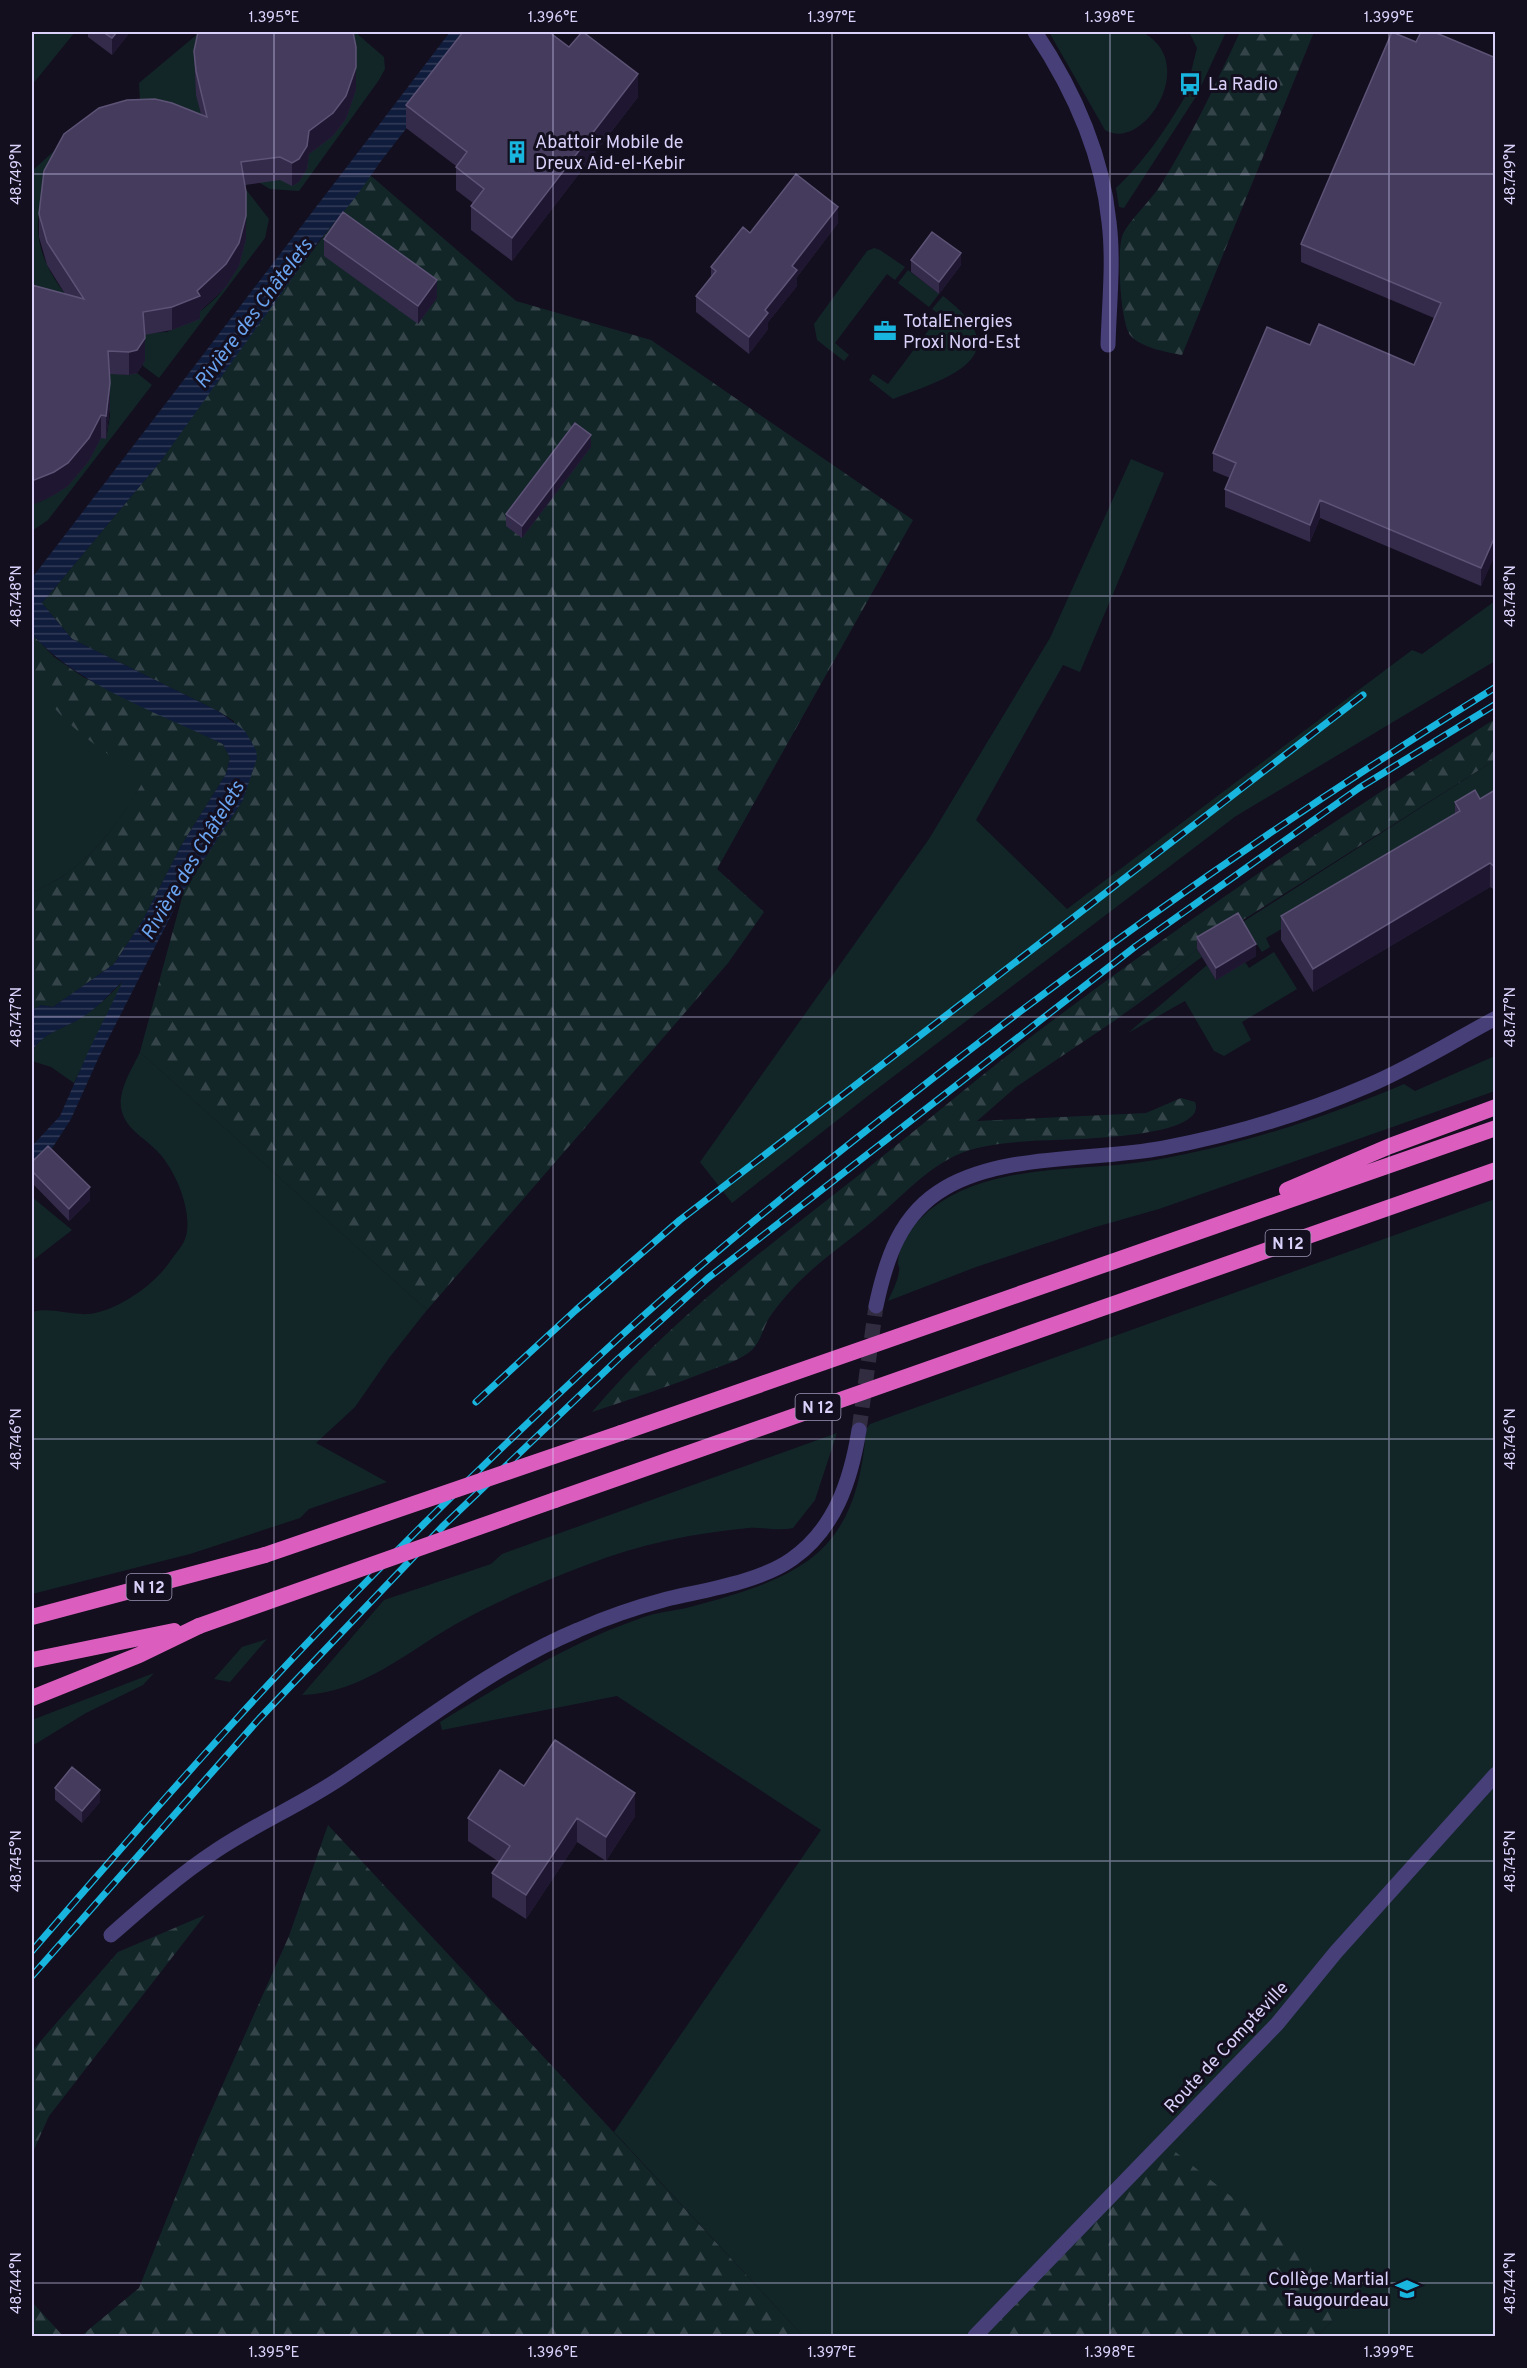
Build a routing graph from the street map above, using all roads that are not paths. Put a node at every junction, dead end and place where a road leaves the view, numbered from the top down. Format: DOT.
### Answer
graph roads {
  1 [pos="1035,32"];
  2 [pos="1108,345"];
  3 [pos="1496,1018"];
  4 [pos="1496,1107"];
  5 [pos="1496,1128"];
  6 [pos="1496,1170"];
  7 [pos="1160,1245"];
  8 [pos="876,1306"];
  9 [pos="859,1430"];
  10 [pos="32,1617"];
  11 [pos="199,1626"];
  12 [pos="32,1660"];
  13 [pos="32,1698"];
  14 [pos="1496,1774"];
  15 [pos="111,1935"];
  16 [pos="975,2337"];
  1 -- 2 [label="street"];
  3 -- 8 [label="street"];
  4 -- 7 [label="highway"];
  5 -- 7 [label="highway, N 12"];
  6 -- 11 [label="highway, N 12, bridge"];
  7 -- 10 [label="highway, N 12, bridge"];
  9 -- 15 [label="street"];
  11 -- 12 [label="highway, N 12"];
  11 -- 13 [label="highway"];
  14 -- 16 [label="street, Route de Compteville"];
}
